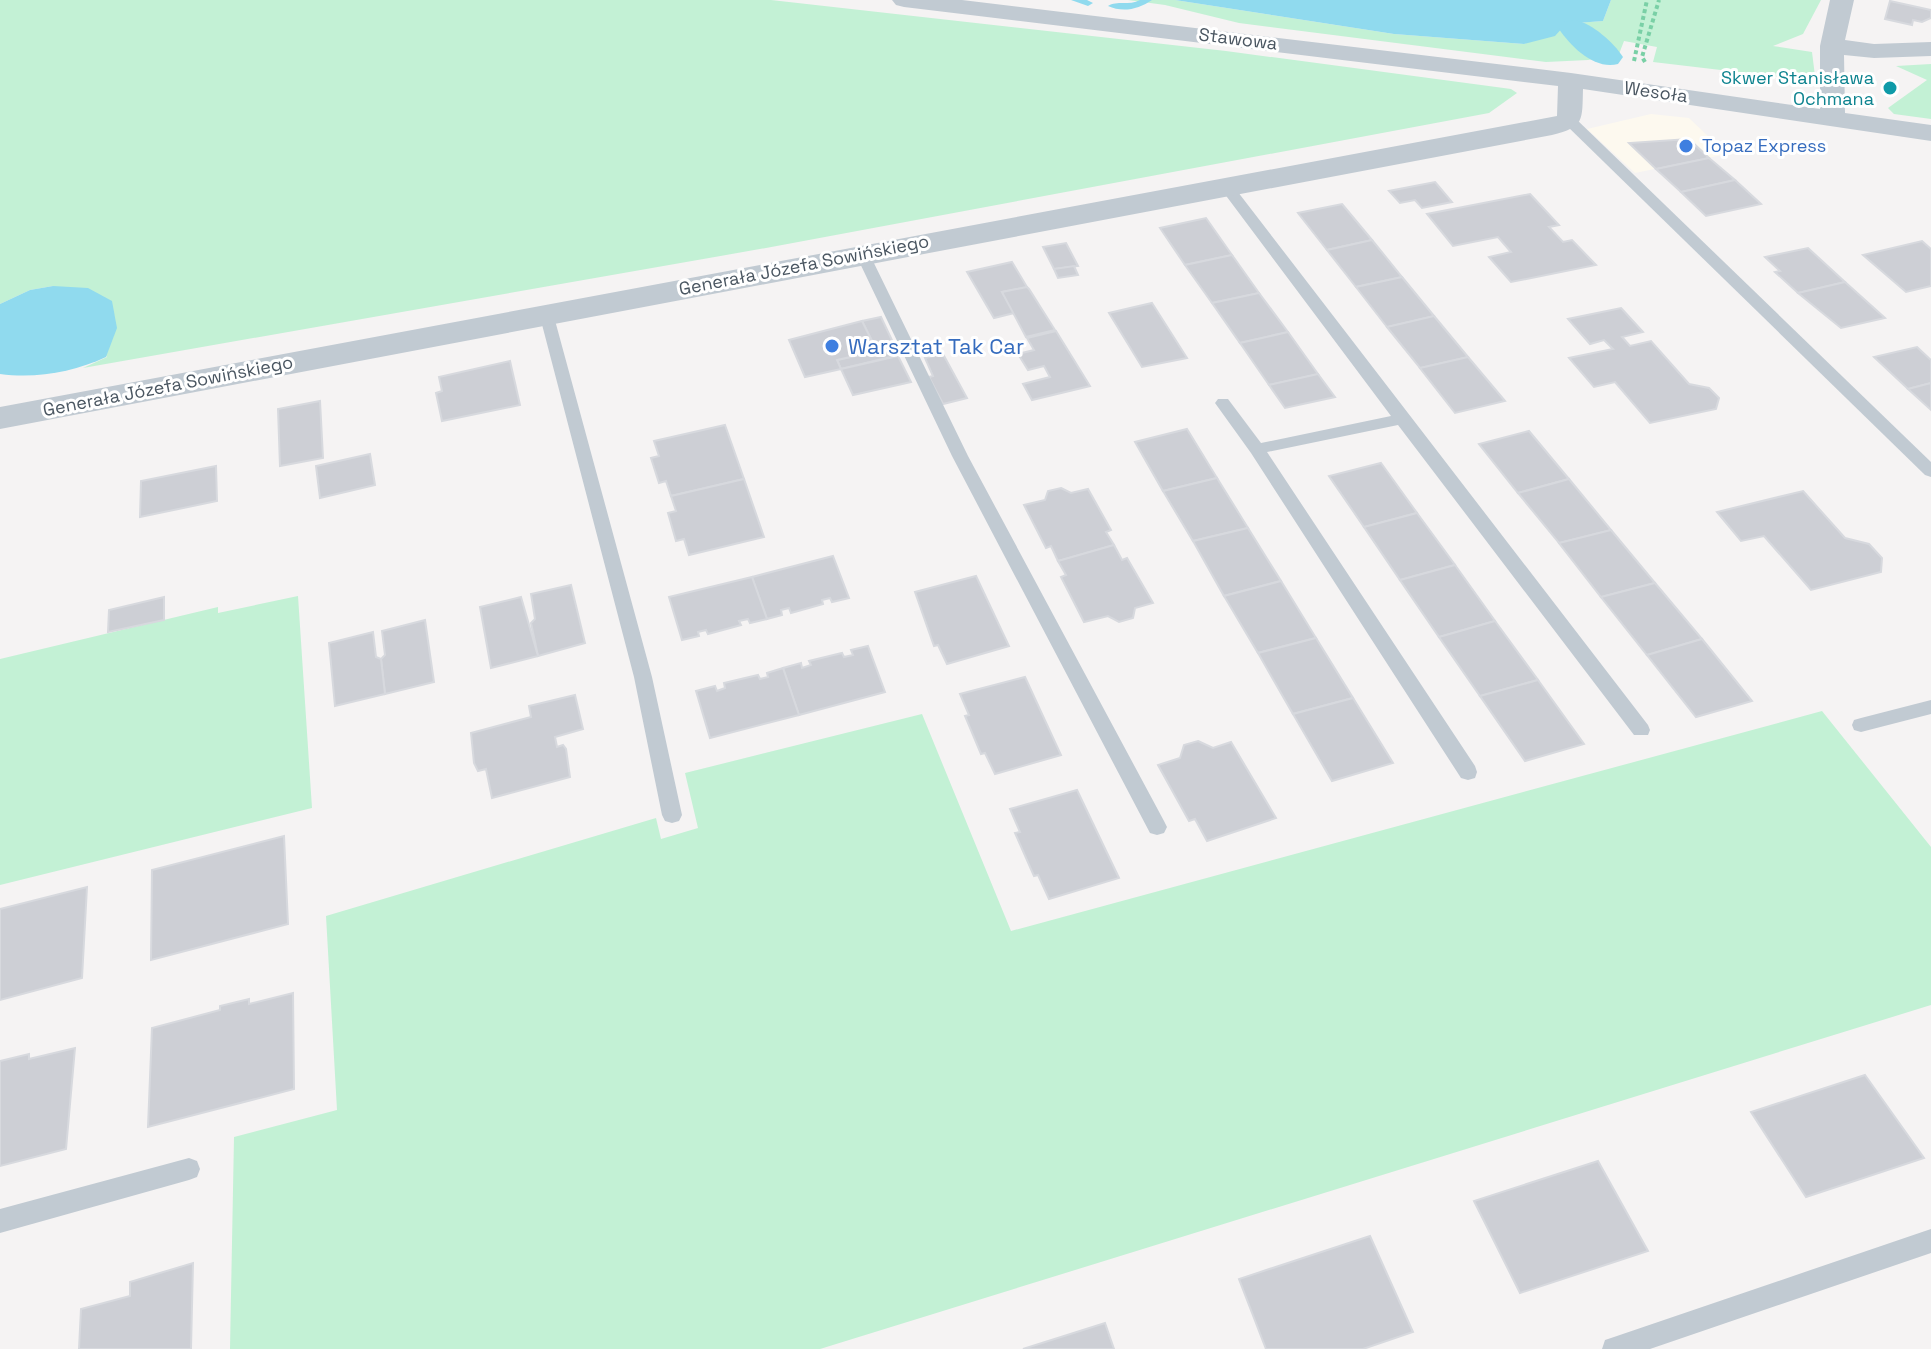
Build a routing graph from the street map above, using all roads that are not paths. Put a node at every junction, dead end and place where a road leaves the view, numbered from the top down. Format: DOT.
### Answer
graph roads {
  1 [pos="904,0"];
  2 [pos="1842,0"];
  3 [pos="1832,46"];
  4 [pos="1931,49"];
  5 [pos="1571,80"];
  6 [pos="1833,117"];
  7 [pos="1569,120"];
  8 [pos="1931,133"];
  9 [pos="1226,186"];
  10 [pos="863,255"];
  11 [pos="546,313"];
  12 [pos="1223,403"];
  13 [pos="0,418"];
  14 [pos="1402,419"];
  15 [pos="1257,449"];
  16 [pos="1931,471"];
  17 [pos="1931,707"];
  18 [pos="1861,725"];
  19 [pos="1641,730"];
  20 [pos="1468,772"];
  21 [pos="672,815"];
  22 [pos="1157,827"];
  23 [pos="189,1169"];
  24 [pos="0,1221"];
  25 [pos="1931,1241"];
  26 [pos="1614,1349"];
  1 -- 5 [label="street, Stawowa"];
  2 -- 3 [label="street"];
  3 -- 4 [label="street"];
  3 -- 6 [label="street"];
  5 -- 6 [label="street, Wesoła"];
  5 -- 7 [label="street"];
  6 -- 8 [label="street, Wesoła"];
  7 -- 9 [label="street, Generała Józefa Sowińskiego"];
  7 -- 16 [label="lane"];
  9 -- 10 [label="street, Generała Józefa Sowińskiego"];
  9 -- 14 [label="lane"];
  10 -- 11 [label="street, Generała Józefa Sowińskiego"];
  10 -- 22 [label="lane"];
  11 -- 13 [label="street, Generała Józefa Sowińskiego"];
  11 -- 21 [label="lane"];
  12 -- 15 [label="lane"];
  14 -- 15 [label="lane"];
  14 -- 19 [label="lane"];
  15 -- 20 [label="lane"];
  17 -- 18 [label="lane"];
  23 -- 24 [label="lane"];
  25 -- 26 [label="lane"];
}
